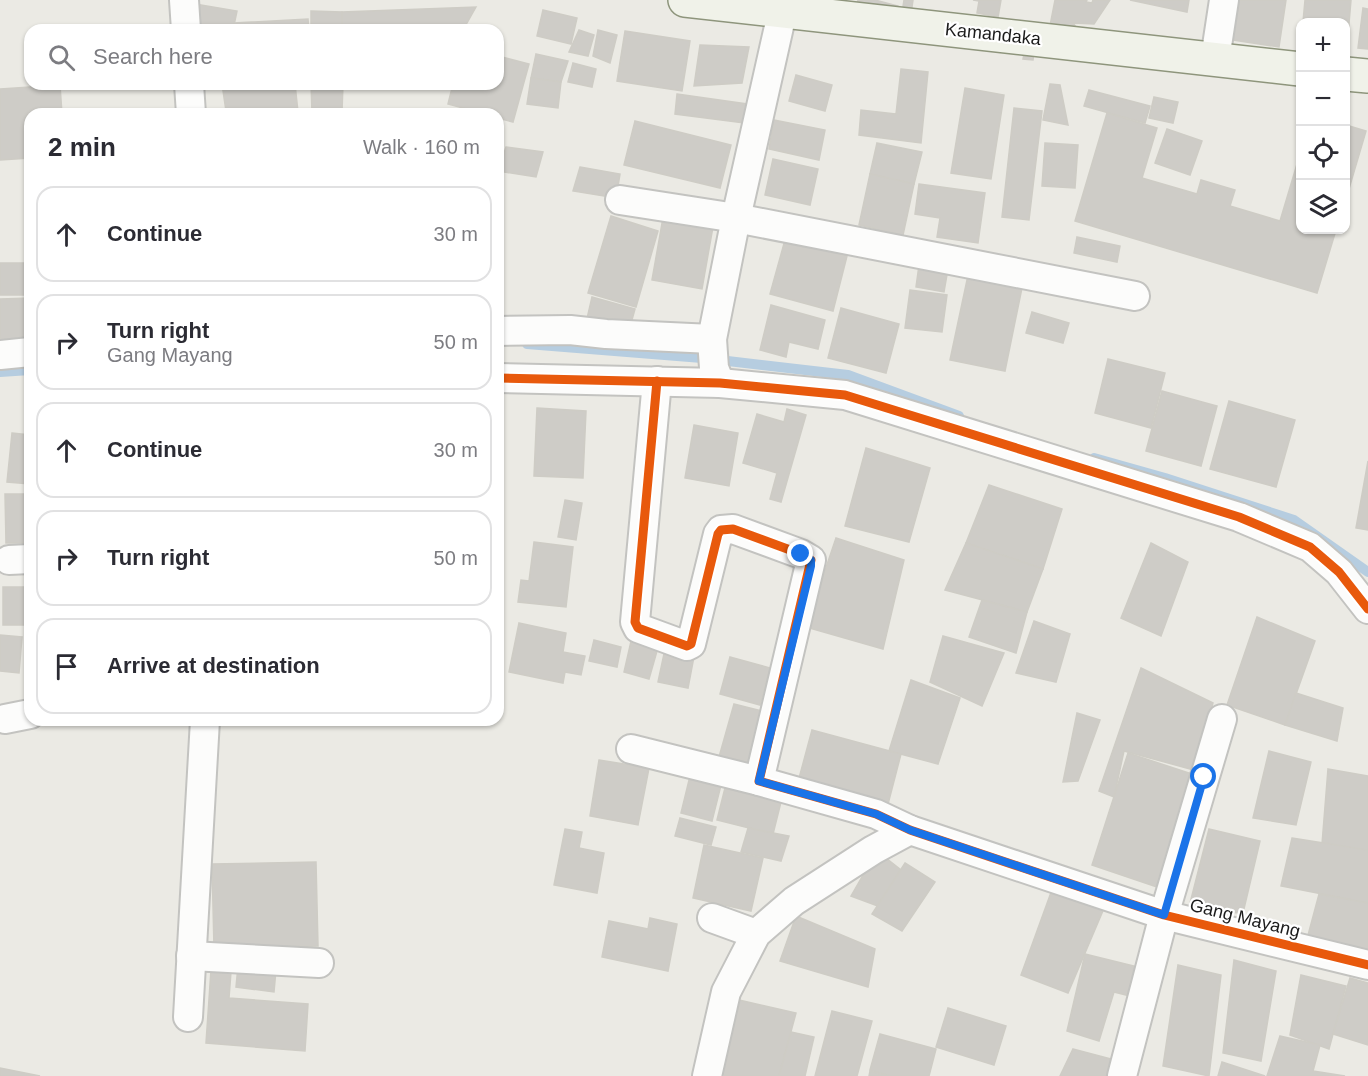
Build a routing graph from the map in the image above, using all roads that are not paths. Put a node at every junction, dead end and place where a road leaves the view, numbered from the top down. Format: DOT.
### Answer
graph roads {
  1 [pos="184,0"];
  2 [pos="685,0"];
  3 [pos="1224,0"];
  4 [pos="784,5"];
  5 [pos="186,24"];
  6 [pos="1215,59"];
  7 [pos="1296,69"];
  8 [pos="1350,74"];
  9 [pos="1368,76"];
  10 [pos="189,90"];
  11 [pos="191,108"];
  12 [pos="620,200"];
  13 [pos="736,218"];
  14 [pos="1135,296"];
  15 [pos="504,331"];
  16 [pos="24,352"];
  17 [pos="0,354"];
  18 [pos="714,360"];
  19 [pos="504,378"];
  20 [pos="657,381"];
  21 [pos="1365,597"];
  22 [pos="1222,719"];
  23 [pos="205,726"];
  24 [pos="631,749"];
  25 [pos="759,781"];
  26 [pos="910,830"];
  27 [pos="1164,915"];
  28 [pos="712,918"];
  29 [pos="756,934"];
  30 [pos="191,956"];
  31 [pos="319,963"];
  32 [pos="1368,965"];
  33 [pos="188,1017"];
  34 [pos="707,1076"];
  35 [pos="1122,1076"];
  1 -- 5 [label="street"];
  2 -- 4 [label="street, Kamandaka"];
  3 -- 6 [label="street"];
  4 -- 6 [label="street, Kamandaka"];
  4 -- 13 [label="street"];
  6 -- 7 [label="street, Kamandaka"];
  8 -- 9 [label="street"];
  10 -- 11 [label="street"];
  12 -- 13 [label="street"];
  13 -- 14 [label="street"];
  13 -- 18 [label="street"];
  15 -- 18 [label="street"];
  16 -- 17 [label="street"];
  18 -- 20 [label="street"];
  18 -- 21 [label="street"];
  19 -- 20 [label="street"];
  20 -- 25 [label="street"];
  22 -- 27 [label="street"];
  23 -- 30 [label="street"];
  24 -- 25 [label="street, Gang Mayang"];
  25 -- 26 [label="street, Gang Mayang"];
  26 -- 27 [label="street, Gang Mayang"];
  26 -- 29 [label="street"];
  27 -- 32 [label="street, Gang Mayang"];
  27 -- 35 [label="street"];
  28 -- 29 [label="street"];
  29 -- 34 [label="street"];
  30 -- 31 [label="street"];
  30 -- 33 [label="street"];
}
